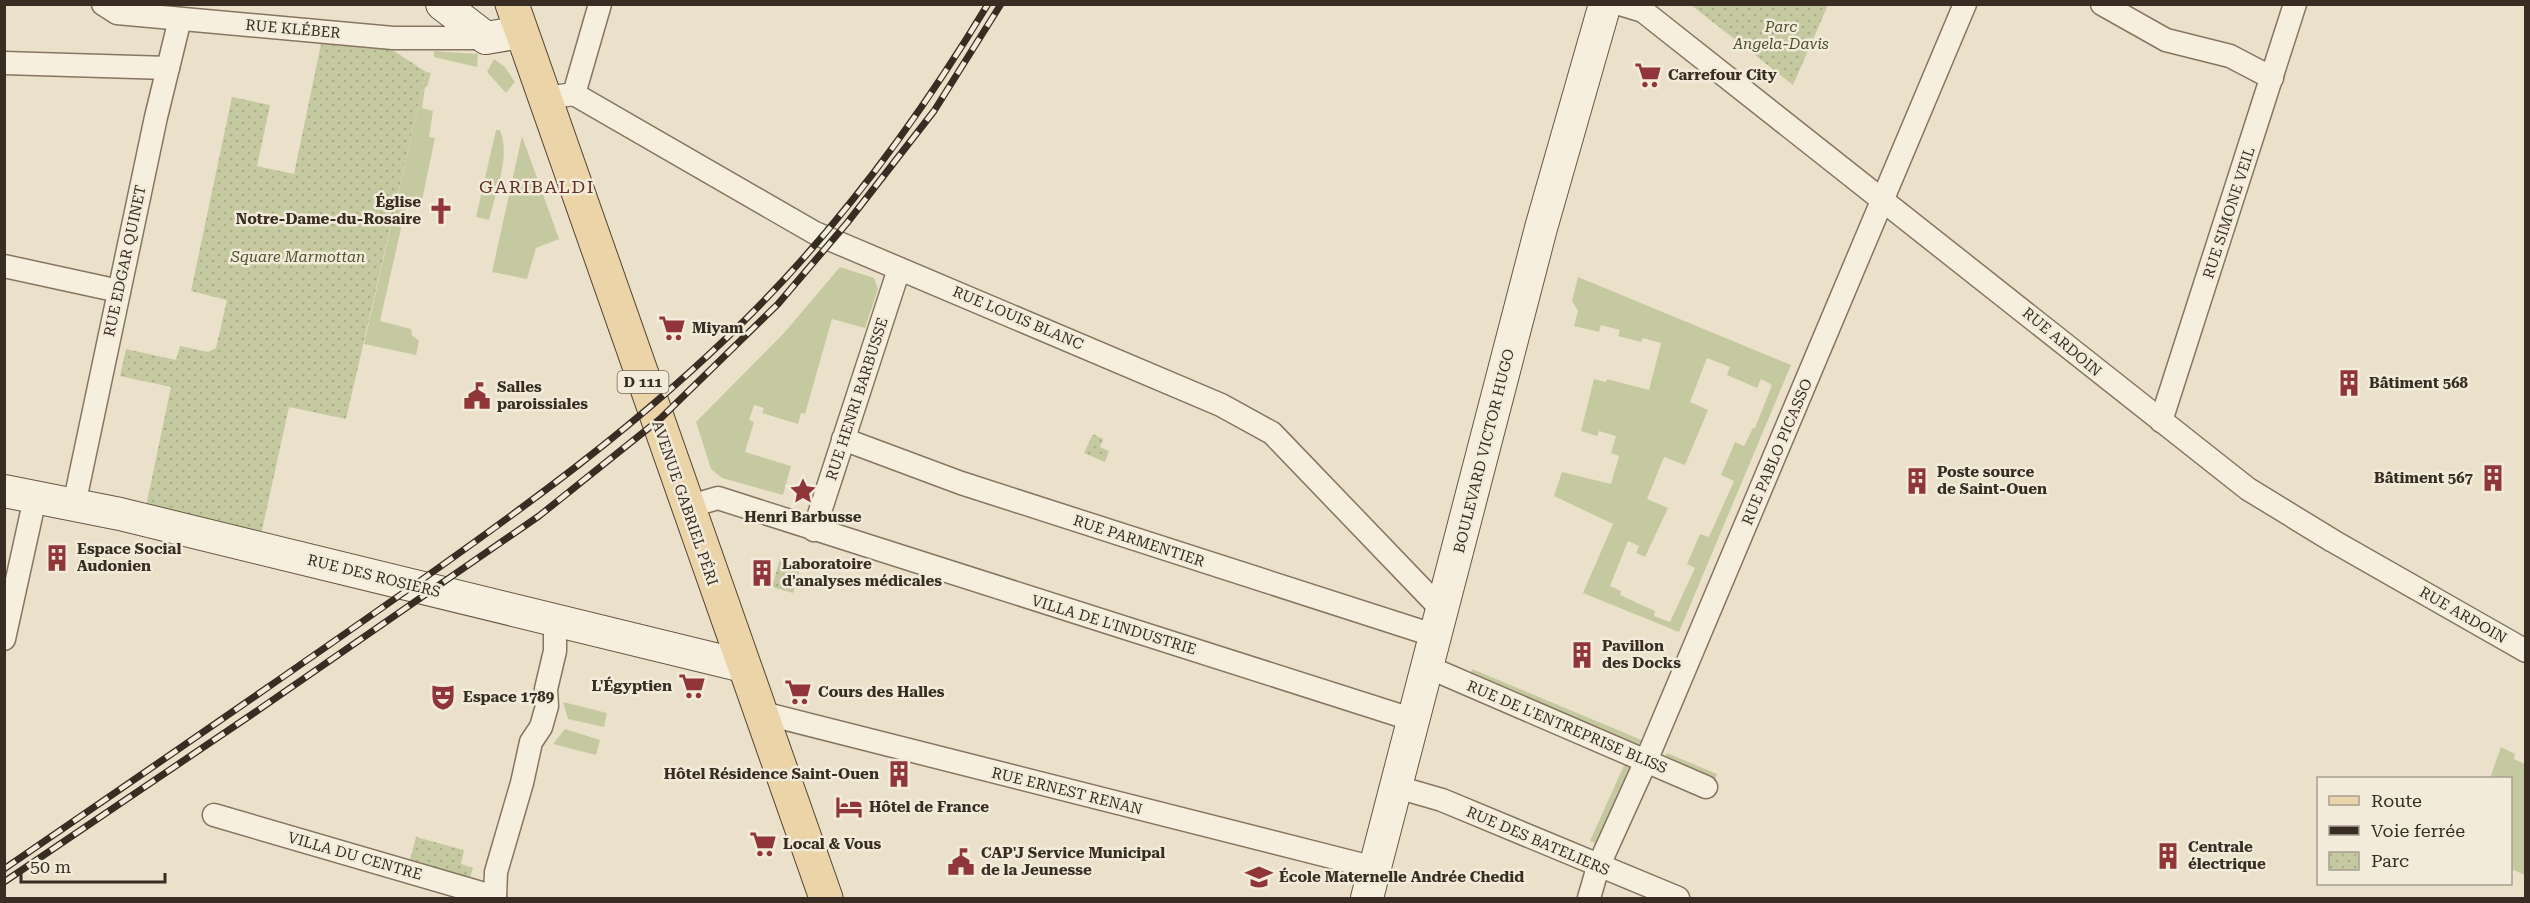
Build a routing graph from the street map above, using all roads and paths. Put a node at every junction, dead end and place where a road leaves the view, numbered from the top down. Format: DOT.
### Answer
graph roads {
  1 [pos="103,4"];
  2 [pos="442,4"];
  3 [pos="600,4"];
  4 [pos="1605,4"];
  5 [pos="1620,4"];
  6 [pos="1965,4"];
  7 [pos="2102,4"];
  8 [pos="2295,4"];
  9 [pos="516,18"];
  10 [pos="180,19"];
  11 [pos="486,38"];
  12 [pos="4,63"];
  13 [pos="168,68"];
  14 [pos="2272,78"];
  15 [pos="560,96"];
  16 [pos="1883,202"];
  17 [pos="4,266"];
  18 [pos="899,268"];
  19 [pos="119,291"];
  20 [pos="2161,421"];
  21 [pos="843,439"];
  22 [pos="4,491"];
  23 [pos="34,498"];
  24 [pos="74,505"];
  25 [pos="687,507"];
  26 [pos="814,530"];
  27 [pos="555,621"];
  28 [pos="1439,624"];
  29 [pos="4,639"];
  30 [pos="2526,651"];
  31 [pos="743,666"];
  32 [pos="1428,667"];
  33 [pos="759,712"];
  34 [pos="1414,720"];
  35 [pos="1646,761"];
  36 [pos="1397,787"];
  37 [pos="1706,787"];
  38 [pos="214,815"];
  39 [pos="1598,867"];
  40 [pos="1375,868"];
  41 [pos="495,898"];
  42 [pos="826,898"];
  43 [pos="1367,898"];
  44 [pos="1589,898"];
  45 [pos="1678,898"];
  1 -- 10 [label="street, RUE KLÉBER"];
  2 -- 11 [label="main road"];
  3 -- 15 [label="street"];
  4 -- 28 [label="main road, BOULEVARD VICTOR HUGO"];
  5 -- 16 [label="street, RUE ARDOIN"];
  6 -- 16 [label="street, RUE PABLO PICASSO"];
  7 -- 14 [label="street"];
  8 -- 14 [label="street, RUE SIMONE VEIL"];
  9 -- 11 [label="main road"];
  9 -- 15 [label="main road, AVENUE GABRIEL PÉRI / D 111"];
  10 -- 11 [label="street, RUE KLÉBER"];
  10 -- 13 [label="street, RUE EDGAR QUINET"];
  12 -- 13 [label="street"];
  13 -- 19 [label="street, RUE EDGAR QUINET"];
  14 -- 20 [label="street, RUE SIMONE VEIL"];
  15 -- 18 [label="street, RUE LOUIS BLANC"];
  15 -- 25 [label="main road, AVENUE GABRIEL PÉRI / D 111"];
  16 -- 20 [label="street, RUE ARDOIN"];
  16 -- 35 [label="street, RUE PABLO PICASSO"];
  17 -- 19 [label="street"];
  18 -- 21 [label="street, RUE HENRI BARBUSSE"];
  18 -- 28 [label="street, RUE LOUIS BLANC"];
  19 -- 24 [label="street, RUE EDGAR QUINET"];
  20 -- 30 [label="street, RUE ARDOIN"];
  21 -- 26 [label="street, RUE HENRI BARBUSSE"];
  21 -- 28 [label="street, RUE PARMENTIER"];
  22 -- 23 [label="main road, RUE DES ROSIERS"];
  23 -- 24 [label="main road, RUE DES ROSIERS"];
  23 -- 29 [label="street"];
  24 -- 27 [label="main road, RUE DES ROSIERS"];
  25 -- 26 [label="street, VILLA DE L'INDUSTRIE"];
  25 -- 31 [label="main road, AVENUE GABRIEL PÉRI / D 111"];
  26 -- 34 [label="street, VILLA DE L'INDUSTRIE"];
  27 -- 31 [label="main road, RUE DES ROSIERS"];
  27 -- 41 [label="street"];
  28 -- 32 [label="main road, BOULEVARD VICTOR HUGO"];
  31 -- 33 [label="main road, AVENUE GABRIEL PÉRI / D 111"];
  32 -- 34 [label="main road, BOULEVARD VICTOR HUGO"];
  32 -- 35 [label="street, RUE DE L'ENTREPRISE BLISS"];
  33 -- 40 [label="street, RUE ERNEST RENAN"];
  33 -- 42 [label="main road, AVENUE GABRIEL PÉRI / D 111"];
  34 -- 36 [label="main road, BOULEVARD VICTOR HUGO"];
  35 -- 37 [label="street, RUE DE L'ENTREPRISE BLISS"];
  35 -- 39 [label="street, RUE PABLO PICASSO"];
  36 -- 39 [label="street, RUE DES BATELIERS"];
  36 -- 40 [label="main road, BOULEVARD VICTOR HUGO"];
  38 -- 41 [label="street, VILLA DU CENTRE"];
  39 -- 44 [label="street, RUE PABLO PICASSO"];
  39 -- 45 [label="street, RUE DES BATELIERS"];
  40 -- 43 [label="main road, BOULEVARD VICTOR HUGO"];
}
